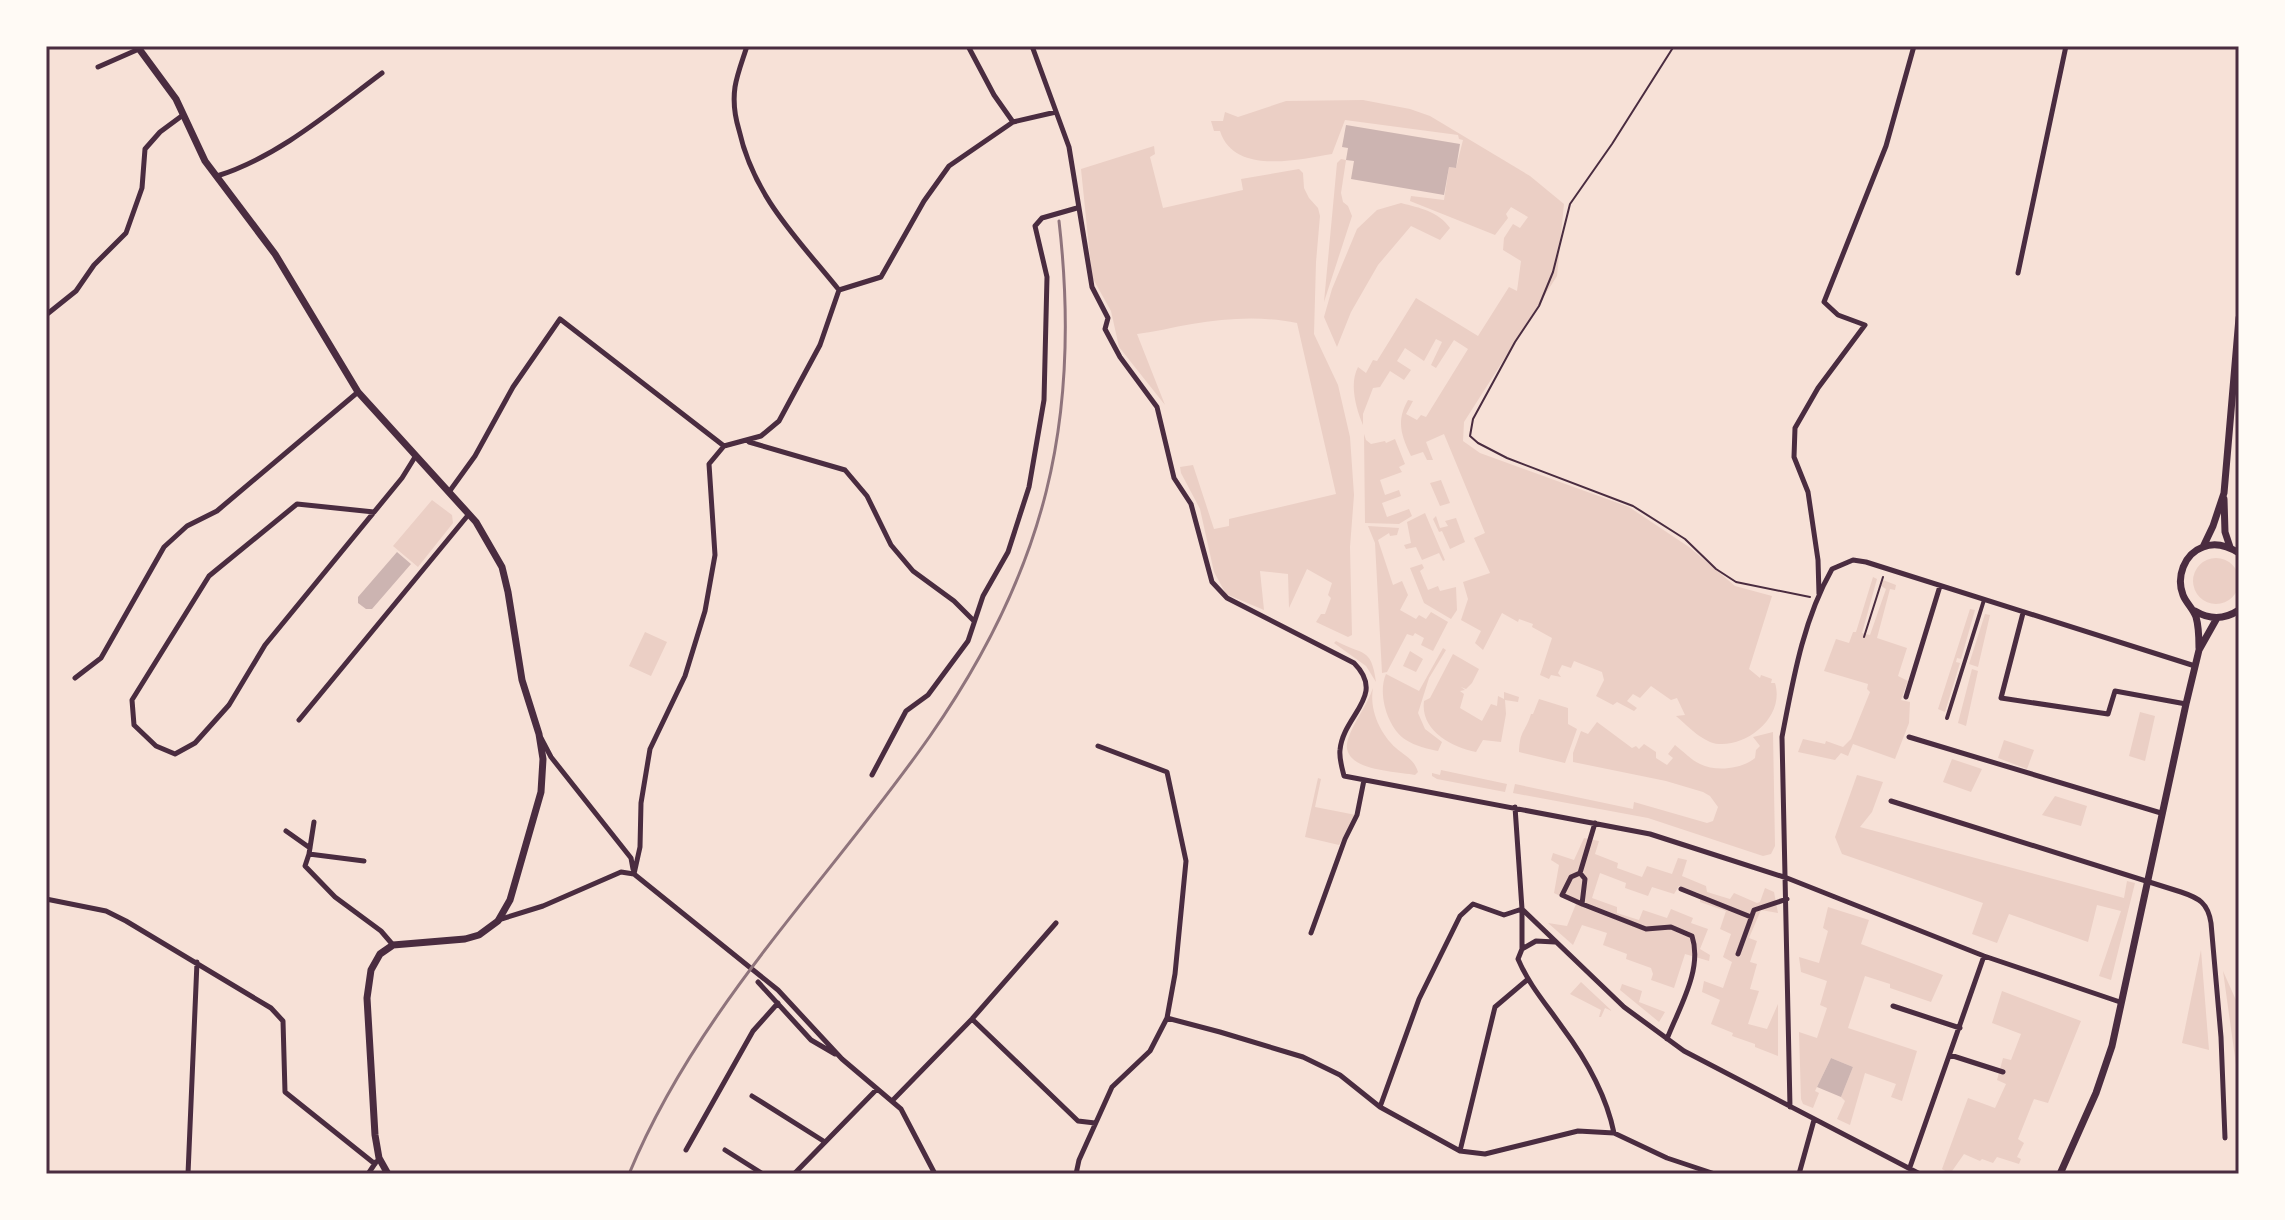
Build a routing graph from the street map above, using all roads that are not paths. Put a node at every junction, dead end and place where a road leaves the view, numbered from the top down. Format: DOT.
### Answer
graph roads {
  1 [pos="747,46"];
  2 [pos="968,46"];
  3 [pos="1914,46"];
  4 [pos="2066,46"];
  5 [pos="138,48"];
  6 [pos="1036,48"];
  7 [pos="98,67"];
  8 [pos="382,73"];
  9 [pos="1056,112"];
  10 [pos="183,115"];
  11 [pos="1013,122"];
  12 [pos="217,176"];
  13 [pos="1077,208"];
  14 [pos="2018,273"];
  15 [pos="839,290"];
  16 [pos="46,315"];
  17 [pos="2239,318"];
  18 [pos="358,392"];
  19 [pos="746,441"];
  20 [pos="724,446"];
  21 [pos="415,457"];
  22 [pos="449,492"];
  23 [pos="2224,493"];
  24 [pos="374,512"];
  25 [pos="469,514"];
  26 [pos="2203,547"];
  27 [pos="2230,547"];
  28 [pos="2239,553"];
  29 [pos="1940,586"];
  30 [pos="1819,599"];
  31 [pos="1984,600"];
  32 [pos="2193,610"];
  33 [pos="2239,610"];
  34 [pos="2023,613"];
  35 [pos="2217,618"];
  36 [pos="974,621"];
  37 [pos="2199,650"];
  38 [pos="2195,666"];
  39 [pos="75,678"];
  40 [pos="1906,697"];
  41 [pos="2186,704"];
  42 [pos="1947,718"];
  43 [pos="299,720"];
  44 [pos="539,734"];
  45 [pos="1909,737"];
  46 [pos="1098,746"];
  47 [pos="872,775"];
  48 [pos="1364,780"];
  49 [pos="1891,801"];
  50 [pos="1515,807"];
  51 [pos="2161,813"];
  52 [pos="314,822"];
  53 [pos="1595,823"];
  54 [pos="286,831"];
  55 [pos="310,851"];
  56 [pos="364,861"];
  57 [pos="1580,873"];
  58 [pos="634,874"];
  59 [pos="1787,878"];
  60 [pos="2145,882"];
  61 [pos="1681,889"];
  62 [pos="46,899"];
  63 [pos="1787,899"];
  64 [pos="1582,904"];
  65 [pos="1522,909"];
  66 [pos="1751,917"];
  67 [pos="498,921"];
  68 [pos="1056,923"];
  69 [pos="1311,933"];
  70 [pos="1556,942"];
  71 [pos="393,945"];
  72 [pos="1522,949"];
  73 [pos="1738,954"];
  74 [pos="1984,956"];
  75 [pos="197,962"];
  76 [pos="1527,980"];
  77 [pos="758,982"];
  78 [pos="2120,1002"];
  79 [pos="778,1003"];
  80 [pos="1893,1006"];
  81 [pos="1167,1018"];
  82 [pos="972,1019"];
  83 [pos="1960,1028"];
  84 [pos="1667,1039"];
  85 [pos="1950,1055"];
  86 [pos="842,1059"];
  87 [pos="2003,1072"];
  88 [pos="877,1089"];
  89 [pos="752,1096"];
  90 [pos="892,1101"];
  91 [pos="1380,1107"];
  92 [pos="1790,1107"];
  93 [pos="1814,1120"];
  94 [pos="1095,1123"];
  95 [pos="1614,1133"];
  96 [pos="2225,1138"];
  97 [pos="825,1142"];
  98 [pos="686,1150"];
  99 [pos="725,1150"];
  100 [pos="1460,1151"];
  101 [pos="377,1161"];
  102 [pos="1911,1171"];
  103 [pos="188,1174"];
  104 [pos="368,1174"];
  105 [pos="388,1174"];
  106 [pos="763,1174"];
  107 [pos="794,1174"];
  108 [pos="935,1174"];
  109 [pos="1076,1174"];
  110 [pos="1715,1174"];
  111 [pos="1799,1174"];
  112 [pos="1920,1174"];
  113 [pos="2060,1174"];
  1 -- 15 [label="street"];
  2 -- 11 [label="street"];
  3 -- 30 [label="street"];
  4 -- 14 [label="street"];
  5 -- 7 [label="street"];
  5 -- 10 [label="street"];
  6 -- 9 [label="street"];
  8 -- 12 [label="street"];
  9 -- 11 [label="street"];
  9 -- 13 [label="street"];
  10 -- 12 [label="street"];
  10 -- 16 [label="street"];
  11 -- 15 [label="street"];
  12 -- 18 [label="street"];
  13 -- 36 [label="street"];
  13 -- 48 [label="street"];
  15 -- 19 [label="street"];
  17 -- 23 [label="street"];
  18 -- 21 [label="street"];
  18 -- 39 [label="street"];
  19 -- 20 [label="street"];
  19 -- 36 [label="street"];
  20 -- 22 [label="street"];
  20 -- 58 [label="street"];
  21 -- 22 [label="street"];
  21 -- 24 [label="street"];
  22 -- 25 [label="street"];
  23 -- 26 [label="street"];
  23 -- 27 [label="street"];
  24 -- 24 [label="street"];
  25 -- 43 [label="street"];
  25 -- 44 [label="street"];
  26 -- 27 [label="street"];
  26 -- 32 [label="street"];
  27 -- 28 [label="street"];
  29 -- 30 [label="street"];
  29 -- 31 [label="street"];
  29 -- 40 [label="street"];
  30 -- 59 [label="street"];
  31 -- 34 [label="street"];
  31 -- 42 [label="street"];
  32 -- 35 [label="street"];
  32 -- 37 [label="street"];
  33 -- 35 [label="street"];
  34 -- 38 [label="street"];
  34 -- 41 [label="street"];
  35 -- 37 [label="street"];
  36 -- 47 [label="street"];
  37 -- 38 [label="street"];
  38 -- 41 [label="street"];
  41 -- 51 [label="street"];
  44 -- 58 [label="street"];
  44 -- 67 [label="street"];
  45 -- 51 [label="street"];
  46 -- 81 [label="street"];
  48 -- 50 [label="street"];
  48 -- 69 [label="street"];
  49 -- 60 [label="street"];
  50 -- 53 [label="street"];
  50 -- 65 [label="street"];
  51 -- 60 [label="street"];
  52 -- 55 [label="street"];
  53 -- 57 [label="street"];
  53 -- 59 [label="street"];
  54 -- 55 [label="street"];
  55 -- 56 [label="street"];
  55 -- 71 [label="street"];
  57 -- 64 [label="street"];
  57 -- 64 [label="street"];
  58 -- 67 [label="street"];
  58 -- 86 [label="street"];
  59 -- 63 [label="street"];
  59 -- 74 [label="street"];
  60 -- 78 [label="street"];
  60 -- 96 [label="street"];
  61 -- 66 [label="street"];
  62 -- 75 [label="street"];
  63 -- 66 [label="street"];
  63 -- 92 [label="street"];
  64 -- 84 [label="street"];
  65 -- 70 [label="street"];
  65 -- 72 [label="street"];
  65 -- 91 [label="street"];
  66 -- 73 [label="street"];
  67 -- 71 [label="street"];
  68 -- 82 [label="street"];
  70 -- 72 [label="street"];
  70 -- 84 [label="street"];
  71 -- 101 [label="street"];
  72 -- 76 [label="street"];
  74 -- 78 [label="street"];
  74 -- 83 [label="street"];
  75 -- 101 [label="street"];
  75 -- 103 [label="street"];
  76 -- 95 [label="street"];
  76 -- 100 [label="street"];
  77 -- 79 [label="street"];
  78 -- 113 [label="street"];
  79 -- 86 [label="street"];
  79 -- 98 [label="street"];
  80 -- 83 [label="street"];
  81 -- 91 [label="street"];
  81 -- 94 [label="street"];
  82 -- 90 [label="street"];
  82 -- 94 [label="street"];
  83 -- 85 [label="street"];
  84 -- 92 [label="street"];
  85 -- 87 [label="street"];
  85 -- 102 [label="street"];
  86 -- 88 [label="street"];
  88 -- 90 [label="street"];
  88 -- 97 [label="street"];
  89 -- 97 [label="street"];
  90 -- 108 [label="street"];
  91 -- 100 [label="street"];
  92 -- 93 [label="street"];
  93 -- 102 [label="street"];
  93 -- 111 [label="street"];
  94 -- 109 [label="street"];
  95 -- 100 [label="street"];
  95 -- 110 [label="street"];
  97 -- 107 [label="street"];
  99 -- 106 [label="street"];
  101 -- 104 [label="street"];
  101 -- 105 [label="street"];
  102 -- 112 [label="street"];
}
